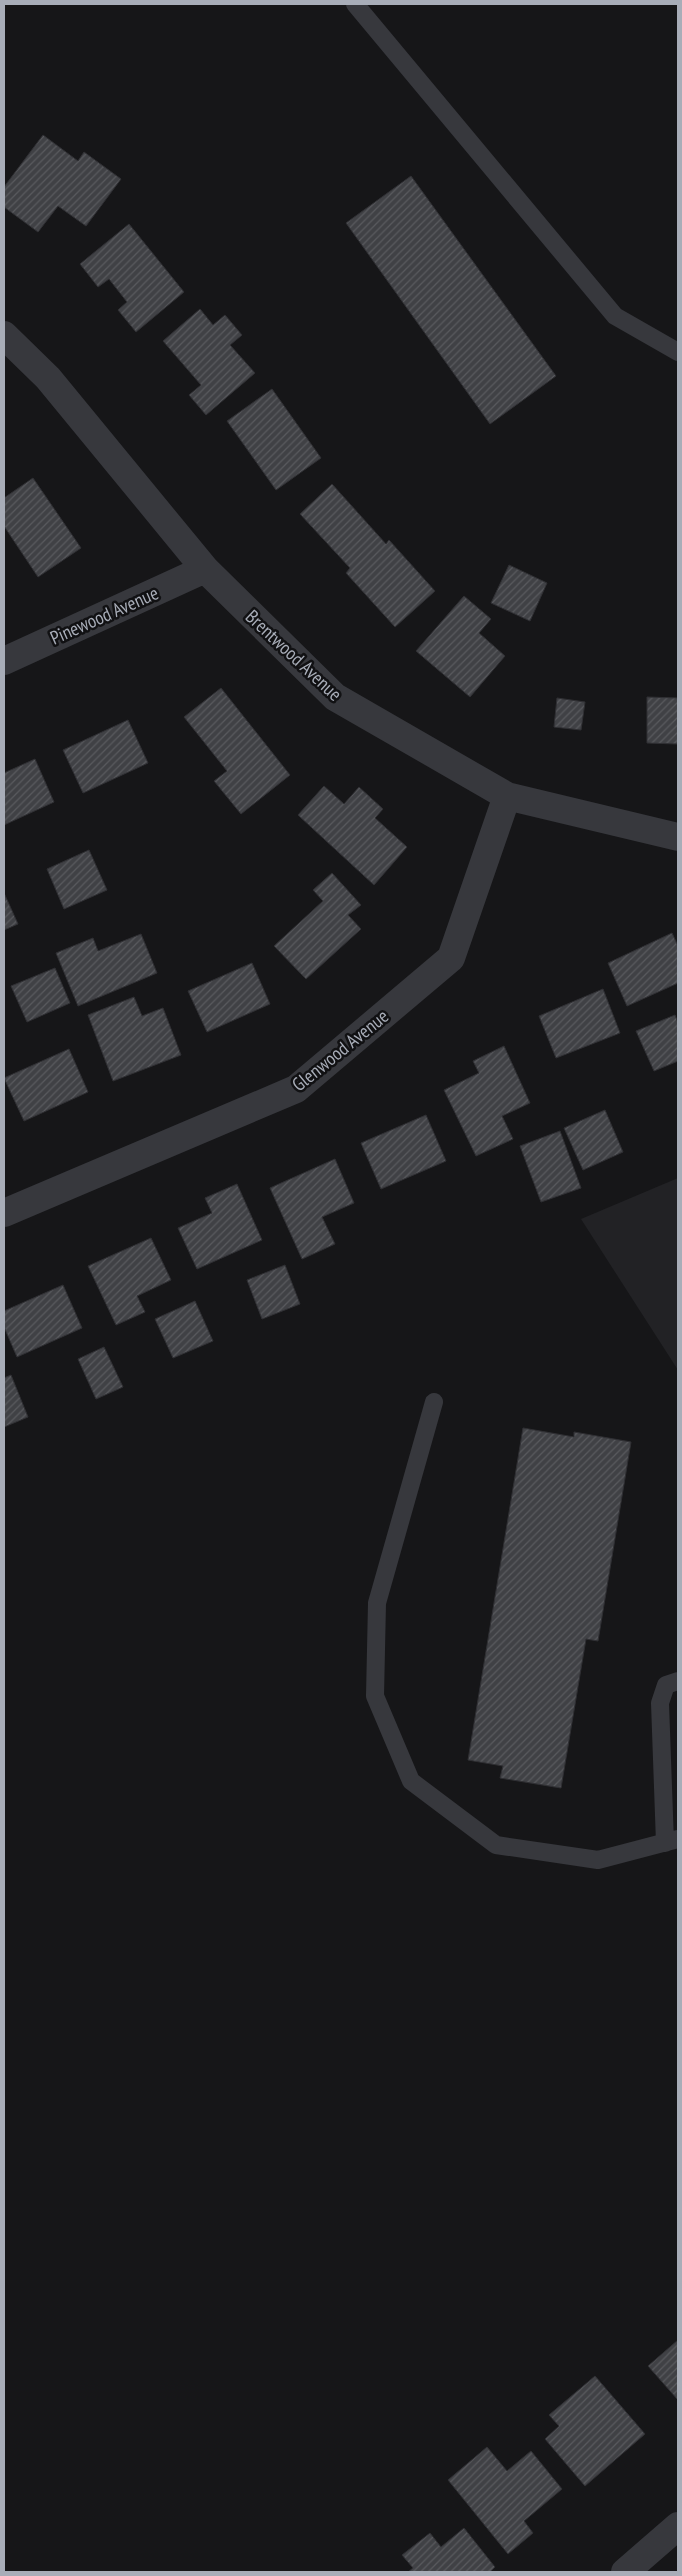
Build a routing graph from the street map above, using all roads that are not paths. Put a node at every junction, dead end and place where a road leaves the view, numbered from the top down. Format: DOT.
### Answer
graph roads {
  1 [pos="355,4"];
  2 [pos="4,335"];
  3 [pos="678,352"];
  4 [pos="205,569"];
  5 [pos="4,661"];
  6 [pos="507,796"];
  7 [pos="678,837"];
  8 [pos="4,1213"];
  9 [pos="434,1402"];
  10 [pos="678,1681"];
  11 [pos="672,1841"];
  12 [pos="678,2526"];
  13 [pos="625,2572"];
  1 -- 3 [label="lane"];
  2 -- 4 [label="street, Brentwood Avenue"];
  4 -- 5 [label="street, Pinewood Avenue"];
  4 -- 6 [label="street, Brentwood Avenue"];
  6 -- 7 [label="street, Brentwood Avenue"];
  6 -- 8 [label="street, Glenwood Avenue"];
  9 -- 11 [label="lane"];
  10 -- 11 [label="lane"];
  12 -- 13 [label="street"];
}
